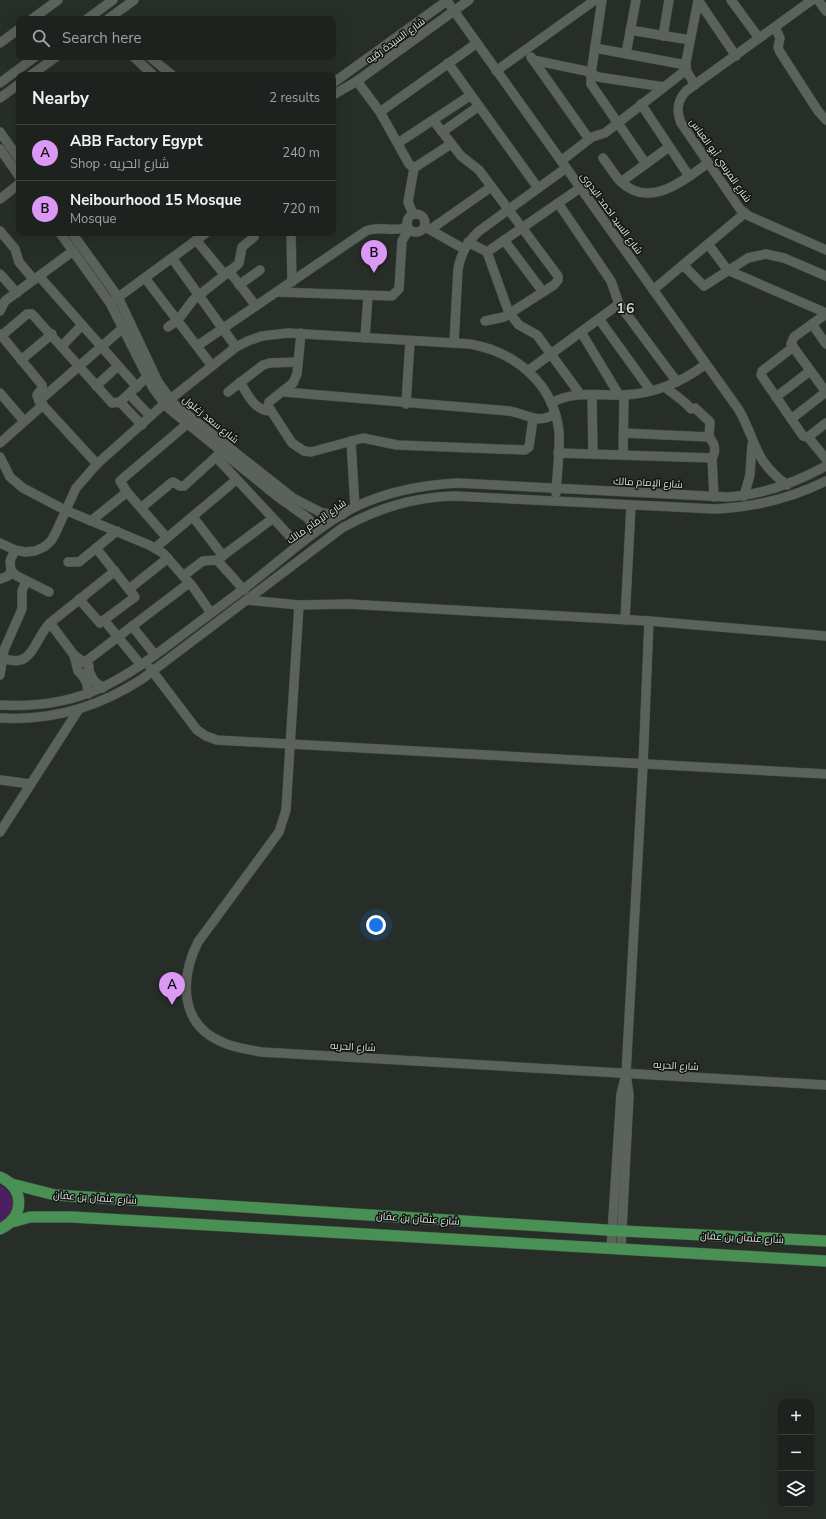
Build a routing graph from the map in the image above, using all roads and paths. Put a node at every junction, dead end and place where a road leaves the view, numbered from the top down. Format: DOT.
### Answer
graph roads {
  1 [pos="58,0"];
  2 [pos="113,0"];
  3 [pos="134,0"];
  4 [pos="469,0"];
  5 [pos="595,0"];
  6 [pos="602,0"];
  7 [pos="636,0"];
  8 [pos="669,0"];
  9 [pos="698,0"];
  10 [pos="731,0"];
  11 [pos="812,0"];
  12 [pos="818,0"];
  13 [pos="447,1"];
  14 [pos="454,11"];
  15 [pos="826,11"];
  16 [pos="36,16"];
  17 [pos="91,16"];
  18 [pos="115,16"];
  19 [pos="775,27"];
  20 [pos="630,30"];
  21 [pos="16,31"];
  22 [pos="663,36"];
  23 [pos="759,38"];
  24 [pos="690,40"];
  25 [pos="0,43"];
  26 [pos="477,43"];
  27 [pos="595,48"];
  28 [pos="526,50"];
  29 [pos="626,54"];
  30 [pos="736,56"];
  31 [pos="31,60"];
  32 [pos="52,60"];
  33 [pos="137,60"];
  34 [pos="154,60"];
  35 [pos="533,60"];
  36 [pos="448,63"];
  37 [pos="686,68"];
  38 [pos="496,71"];
  39 [pos="35,72"];
  40 [pos="150,72"];
  41 [pos="168,72"];
  42 [pos="591,74"];
  43 [pos="336,81"];
  44 [pos="357,81"];
  45 [pos="0,83"];
  46 [pos="694,85"];
  47 [pos="16,86"];
  48 [pos="664,87"];
  49 [pos="336,93"];
  50 [pos="471,95"];
  51 [pos="0,98"];
  52 [pos="641,104"];
  53 [pos="479,106"];
  54 [pos="380,112"];
  55 [pos="433,120"];
  56 [pos="826,120"];
  57 [pos="618,123"];
  58 [pos="442,132"];
  59 [pos="2,138"];
  60 [pos="589,139"];
  61 [pos="398,143"];
  62 [pos="451,144"];
  63 [pos="669,147"];
  64 [pos="0,149"];
  65 [pos="16,155"];
  66 [pos="603,158"];
  67 [pos="708,163"];
  68 [pos="646,164"];
  69 [pos="563,165"];
  70 [pos="414,168"];
  71 [pos="16,172"];
  72 [pos="689,176"];
  73 [pos="621,182"];
  74 [pos="16,186"];
  75 [pos="491,187"];
  76 [pos="538,188"];
  77 [pos="580,188"];
  78 [pos="0,199"];
  79 [pos="558,203"];
  80 [pos="508,210"];
  81 [pos="745,213"];
  82 [pos="413,214"];
  83 [pos="408,228"];
  84 [pos="428,228"];
  85 [pos="522,228"];
  86 [pos="0,231"];
  87 [pos="62,236"];
  88 [pos="74,236"];
  89 [pos="202,236"];
  90 [pos="254,236"];
  91 [pos="291,236"];
  92 [pos="196,240"];
  93 [pos="504,240"];
  94 [pos="708,244"];
  95 [pos="466,246"];
  96 [pos="826,250"];
  97 [pos="73,251"];
  98 [pos="487,252"];
  99 [pos="172,258"];
  100 [pos="683,265"];
  101 [pos="260,270"];
  102 [pos="730,271"];
  103 [pos="227,273"];
  104 [pos="0,274"];
  105 [pos="826,276"];
  106 [pos="36,278"];
  107 [pos="145,278"];
  108 [pos="292,282"];
  109 [pos="239,285"];
  110 [pos="653,290"];
  111 [pos="277,292"];
  112 [pos="543,292"];
  113 [pos="17,293"];
  114 [pos="198,295"];
  115 [pos="368,296"];
  116 [pos="118,297"];
  117 [pos="110,303"];
  118 [pos="619,304"];
  119 [pos="256,306"];
  120 [pos="0,311"];
  121 [pos="509,313"];
  122 [pos="826,313"];
  123 [pos="599,319"];
  124 [pos="178,320"];
  125 [pos="484,321"];
  126 [pos="812,324"];
  127 [pos="82,325"];
  128 [pos="124,327"];
  129 [pos="168,327"];
  130 [pos="222,328"];
  131 [pos="582,332"];
  132 [pos="52,334"];
  133 [pos="301,334"];
  134 [pos="0,336"];
  135 [pos="365,338"];
  136 [pos="410,341"];
  137 [pos="454,343"];
  138 [pos="826,344"];
  139 [pos="62,346"];
  140 [pos="100,346"];
  141 [pos="197,346"];
  142 [pos="236,347"];
  143 [pos="792,348"];
  144 [pos="551,354"];
  145 [pos="20,360"];
  146 [pos="298,362"];
  147 [pos="706,364"];
  148 [pos="79,366"];
  149 [pos="118,366"];
  150 [pos="212,366"];
  151 [pos="529,370"];
  152 [pos="810,371"];
  153 [pos="147,378"];
  154 [pos="240,382"];
  155 [pos="677,382"];
  156 [pos="96,386"];
  157 [pos="137,387"];
  158 [pos="666,387"];
  159 [pos="825,387"];
  160 [pos="651,391"];
  161 [pos="228,392"];
  162 [pos="284,392"];
  163 [pos="0,393"];
  164 [pos="129,394"];
  165 [pos="580,394"];
  166 [pos="592,395"];
  167 [pos="621,395"];
  168 [pos="776,397"];
  169 [pos="120,402"];
  170 [pos="167,402"];
  171 [pos="41,403"];
  172 [pos="551,403"];
  173 [pos="406,404"];
  174 [pos="269,411"];
  175 [pos="555,414"];
  176 [pos="150,416"];
  177 [pos="533,419"];
  178 [pos="791,419"];
  179 [pos="24,421"];
  180 [pos="826,423"];
  181 [pos="142,424"];
  182 [pos="187,424"];
  183 [pos="624,434"];
  184 [pos="709,437"];
  185 [pos="808,438"];
  186 [pos="352,441"];
  187 [pos="752,442"];
  188 [pos="0,443"];
  189 [pos="558,453"];
  190 [pos="218,454"];
  191 [pos="593,454"];
  192 [pos="623,455"];
  193 [pos="0,457"];
  194 [pos="712,458"];
  195 [pos="826,459"];
  196 [pos="97,464"];
  197 [pos="826,466"];
  198 [pos="236,480"];
  199 [pos="826,481"];
  200 [pos="787,485"];
  201 [pos="556,488"];
  202 [pos="127,492"];
  203 [pos="744,496"];
  204 [pos="714,497"];
  205 [pos="556,500"];
  206 [pos="631,504"];
  207 [pos="355,507"];
  208 [pos="141,508"];
  209 [pos="65,510"];
  210 [pos="342,515"];
  211 [pos="192,517"];
  212 [pos="272,519"];
  213 [pos="91,521"];
  214 [pos="117,531"];
  215 [pos="314,533"];
  216 [pos="167,538"];
  217 [pos="0,543"];
  218 [pos="298,545"];
  219 [pos="96,548"];
  220 [pos="155,548"];
  221 [pos="15,550"];
  222 [pos="168,558"];
  223 [pos="220,558"];
  224 [pos="68,562"];
  225 [pos="11,571"];
  226 [pos="115,571"];
  227 [pos="0,579"];
  228 [pos="186,579"];
  229 [pos="26,580"];
  230 [pos="129,588"];
  231 [pos="244,590"];
  232 [pos="49,592"];
  233 [pos="79,599"];
  234 [pos="247,600"];
  235 [pos="299,605"];
  236 [pos="220,606"];
  237 [pos="211,613"];
  238 [pos="228,614"];
  239 [pos="104,620"];
  240 [pos="624,620"];
  241 [pos="649,622"];
  242 [pos="50,623"];
  243 [pos="195,625"];
  244 [pos="132,626"];
  245 [pos="202,634"];
  246 [pos="118,636"];
  247 [pos="826,636"];
  248 [pos="155,655"];
  249 [pos="2,658"];
  250 [pos="144,663"];
  251 [pos="84,667"];
  252 [pos="153,672"];
  253 [pos="0,675"];
  254 [pos="103,688"];
  255 [pos="88,694"];
  256 [pos="0,705"];
  257 [pos="79,709"];
  258 [pos="0,718"];
  259 [pos="290,744"];
  260 [pos="644,765"];
  261 [pos="826,774"];
  262 [pos="0,780"];
  263 [pos="31,784"];
  264 [pos="0,832"];
  265 [pos="626,1074"];
  266 [pos="826,1085"];
  267 [pos="0,1177"];
  268 [pos="12,1184"];
  269 [pos="12,1222"];
  270 [pos="0,1229"];
  271 [pos="617,1230"];
  272 [pos="826,1241"];
  273 [pos="616,1249"];
  274 [pos="826,1261"];
  1 -- 16 [label="street"];
  2 -- 17 [label="street"];
  3 -- 18 [label="street"];
  4 -- 14 [label="street, شارع السيدة رقيه"];
  5 -- 28 [label="street"];
  6 -- 27 [label="street"];
  7 -- 20 [label="street"];
  8 -- 22 [label="street"];
  9 -- 24 [label="street"];
  9 -- 30 [label="street"];
  10 -- 23 [label="street"];
  11 -- 19 [label="street, شارع المرسي أبو العباس"];
  12 -- 15 [label="street"];
  13 -- 14 [label="street, شارع السيد احمد البدوى"];
  13 -- 43 [label="street, شارع السيدة رقيه"];
  14 -- 26 [label="street, شارع السيد احمد البدوى"];
  14 -- 44 [label="street, شارع السيدة رقيه"];
  19 -- 23 [label="street, شارع المرسي أبو العباس"];
  19 -- 56 [label="street"];
  20 -- 22 [label="street"];
  20 -- 29 [label="street"];
  21 -- 25 [label="street"];
  22 -- 24 [label="street"];
  23 -- 30 [label="street, شارع المرسي أبو العباس"];
  24 -- 37 [label="street"];
  26 -- 36 [label="street"];
  26 -- 38 [label="street, شارع السيد احمد البدوى"];
  27 -- 29 [label="street"];
  27 -- 42 [label="street"];
  28 -- 35 [label="street"];
  28 -- 38 [label="street"];
  29 -- 37 [label="street"];
  30 -- 46 [label="street, شارع المرسي أبو العباس"];
  31 -- 45 [label="street"];
  32 -- 39 [label="street"];
  33 -- 40 [label="street"];
  34 -- 41 [label="street"];
  35 -- 42 [label="street"];
  35 -- 60 [label="street"];
  36 -- 50 [label="street"];
  36 -- 54 [label="street"];
  37 -- 46 [label="street"];
  37 -- 48 [label="street"];
  38 -- 69 [label="street, شارع السيد احمد البدوى"];
  42 -- 48 [label="street"];
  42 -- 57 [label="street"];
  44 -- 49 [label="street, شارع السيدة رقيه"];
  44 -- 54 [label="street"];
  46 -- 67 [label="street, شارع المرسي أبو العباس"];
  47 -- 51 [label="street"];
  48 -- 52 [label="street"];
  50 -- 53 [label="street"];
  50 -- 55 [label="street"];
  52 -- 57 [label="street"];
  52 -- 63 [label="street"];
  53 -- 58 [label="street"];
  53 -- 76 [label="street"];
  54 -- 61 [label="street"];
  55 -- 58 [label="street"];
  55 -- 61 [label="street"];
  57 -- 60 [label="street"];
  57 -- 68 [label="street"];
  58 -- 62 [label="street"];
  59 -- 65 [label="street"];
  60 -- 69 [label="street"];
  61 -- 70 [label="street"];
  62 -- 70 [label="street"];
  62 -- 75 [label="street"];
  63 -- 68 [label="street"];
  63 -- 72 [label="street"];
  64 -- 71 [label="street"];
  66 -- 73 [label="street"];
  67 -- 72 [label="street"];
  67 -- 81 [label="street, شارع المرسي أبو العباس"];
  68 -- 73 [label="street"];
  69 -- 76 [label="street"];
  69 -- 77 [label="street, شارع السيد احمد البدوى"];
  70 -- 82 [label="street"];
  72 -- 73 [label="street"];
  74 -- 78 [label="street"];
  75 -- 80 [label="street"];
  75 -- 84 [label="street"];
  76 -- 80 [label="street"];
  77 -- 79 [label="street"];
  77 -- 110 [label="street, شارع السيد احمد البدوى"];
  79 -- 85 [label="street"];
  79 -- 118 [label="street"];
  80 -- 85 [label="street"];
  80 -- 95 [label="street"];
  81 -- 94 [label="street"];
  81 -- 96 [label="street, شارع المرسي أبو العباس"];
  82 -- 83 [label="street"];
  82 -- 84 [label="street"];
  83 -- 84 [label="street"];
  83 -- 108 [label="street"];
  83 -- 115 [label="street"];
  84 -- 95 [label="street"];
  85 -- 93 [label="street"];
  85 -- 112 [label="street"];
  86 -- 106 [label="street"];
  87 -- 97 [label="street, شارع سعد زغلول"];
  88 -- 116 [label="street, شارع سعد زغلول"];
  89 -- 92 [label="street"];
  90 -- 103 [label="street"];
  91 -- 108 [label="street"];
  92 -- 99 [label="street"];
  92 -- 103 [label="street"];
  93 -- 98 [label="street"];
  93 -- 112 [label="street"];
  94 -- 100 [label="street"];
  94 -- 102 [label="street"];
  95 -- 98 [label="street"];
  95 -- 137 [label="street"];
  97 -- 106 [label="street"];
  97 -- 117 [label="street, شارع سعد زغلول"];
  98 -- 121 [label="street"];
  99 -- 107 [label="street"];
  99 -- 114 [label="street"];
  100 -- 102 [label="street"];
  100 -- 110 [label="street"];
  101 -- 109 [label="street"];
  102 -- 105 [label="street"];
  102 -- 122 [label="street"];
  103 -- 109 [label="street"];
  103 -- 114 [label="street"];
  104 -- 113 [label="street"];
  106 -- 113 [label="street"];
  106 -- 127 [label="street"];
  107 -- 116 [label="street"];
  107 -- 124 [label="street"];
  108 -- 111 [label="street"];
  109 -- 119 [label="street"];
  110 -- 147 [label="street, شارع السيد احمد البدوى"];
  111 -- 115 [label="street"];
  111 -- 119 [label="street"];
  112 -- 121 [label="street"];
  113 -- 120 [label="street"];
  114 -- 124 [label="street"];
  114 -- 130 [label="street"];
  115 -- 135 [label="street"];
  116 -- 117 [label="street"];
  116 -- 170 [label="street, شارع سعد زغلول"];
  117 -- 128 [label="street, شارع سعد زغلول"];
  118 -- 123 [label="street"];
  118 -- 155 [label="street"];
  119 -- 130 [label="street"];
  121 -- 125 [label="street"];
  121 -- 144 [label="street"];
  122 -- 126 [label="street"];
  123 -- 131 [label="street"];
  123 -- 160 [label="street"];
  124 -- 129 [label="street"];
  124 -- 141 [label="street"];
  126 -- 138 [label="street"];
  126 -- 143 [label="street"];
  127 -- 139 [label="street"];
  127 -- 140 [label="street"];
  128 -- 140 [label="street"];
  128 -- 153 [label="street, شارع سعد زغلول"];
  130 -- 141 [label="street"];
  130 -- 142 [label="street"];
  131 -- 144 [label="street"];
  131 -- 167 [label="street"];
  132 -- 134 [label="street"];
  132 -- 139 [label="street"];
  132 -- 145 [label="street"];
  133 -- 135 [label="street"];
  133 -- 142 [label="street"];
  133 -- 146 [label="street"];
  134 -- 145 [label="street"];
  135 -- 136 [label="street"];
  136 -- 137 [label="street"];
  136 -- 173 [label="street"];
  137 -- 151 [label="street"];
  139 -- 148 [label="street"];
  140 -- 148 [label="street"];
  140 -- 149 [label="street"];
  141 -- 150 [label="street"];
  142 -- 150 [label="street"];
  143 -- 152 [label="street"];
  143 -- 168 [label="street"];
  144 -- 151 [label="street"];
  144 -- 165 [label="street"];
  145 -- 171 [label="street"];
  146 -- 154 [label="street"];
  146 -- 162 [label="street"];
  147 -- 155 [label="street"];
  147 -- 187 [label="street, شارع السيد احمد البدوى"];
  148 -- 156 [label="street"];
  148 -- 171 [label="street"];
  149 -- 156 [label="street"];
  149 -- 157 [label="street"];
  150 -- 170 [label="street"];
  151 -- 172 [label="street"];
  152 -- 159 [label="street"];
  152 -- 168 [label="street"];
  153 -- 157 [label="street"];
  153 -- 170 [label="street, شارع سعد زغلول"];
  154 -- 161 [label="street"];
  154 -- 174 [label="street"];
  155 -- 158 [label="street"];
  156 -- 169 [label="street"];
  157 -- 164 [label="street"];
  158 -- 160 [label="street"];
  158 -- 184 [label="street"];
  159 -- 178 [label="street"];
  160 -- 167 [label="street"];
  162 -- 173 [label="street"];
  162 -- 174 [label="street"];
  163 -- 179 [label="street"];
  164 -- 169 [label="street"];
  164 -- 176 [label="street"];
  165 -- 166 [label="street"];
  165 -- 172 [label="street"];
  166 -- 167 [label="street"];
  166 -- 191 [label="street"];
  167 -- 183 [label="street"];
  168 -- 178 [label="street"];
  169 -- 181 [label="street"];
  170 -- 176 [label="street"];
  170 -- 182 [label="street, شارع سعد زغلول"];
  170 -- 210 [label="street, شارع سعد زغلول"];
  171 -- 179 [label="street"];
  171 -- 196 [label="street"];
  172 -- 175 [label="street"];
  173 -- 177 [label="street"];
  174 -- 186 [label="street"];
  175 -- 177 [label="street"];
  175 -- 189 [label="street"];
  176 -- 181 [label="street"];
  177 -- 186 [label="street"];
  178 -- 185 [label="street"];
  179 -- 188 [label="street"];
  180 -- 185 [label="street"];
  181 -- 196 [label="street"];
  182 -- 190 [label="street, شارع سعد زغلول"];
  182 -- 202 [label="street"];
  183 -- 184 [label="street"];
  183 -- 192 [label="street"];
  184 -- 194 [label="street"];
  185 -- 195 [label="street"];
  186 -- 207 [label="street"];
  187 -- 200 [label="street, شارع السيد احمد البدوى"];
  187 -- 203 [label="street, شارع السيد احمد البدوى"];
  189 -- 191 [label="street"];
  189 -- 201 [label="street"];
  190 -- 198 [label="street"];
  190 -- 208 [label="street"];
  190 -- 215 [label="street, شارع سعد زغلول"];
  191 -- 192 [label="street"];
  192 -- 194 [label="street"];
  193 -- 209 [label="street"];
  194 -- 204 [label="street"];
  196 -- 209 [label="street"];
  197 -- 200 [label="street, شارع الإمام مالك"];
  198 -- 211 [label="street"];
  198 -- 212 [label="street"];
  199 -- 206 [label="street, شارع الإمام مالك"];
  200 -- 203 [label="street, شارع الإمام مالك"];
  201 -- 204 [label="street, شارع الإمام مالك"];
  201 -- 205 [label="street"];
  201 -- 207 [label="street, شارع الإمام مالك"];
  202 -- 208 [label="street"];
  202 -- 213 [label="street"];
  203 -- 204 [label="street, شارع الإمام مالك"];
  205 -- 206 [label="street, شارع الإمام مالك"];
  205 -- 234 [label="street, شارع الإمام مالك"];
  206 -- 240 [label="street"];
  207 -- 210 [label="street, شارع الإمام مالك"];
  208 -- 216 [label="street"];
  209 -- 213 [label="street"];
  209 -- 221 [label="street"];
  210 -- 215 [label="street, شارع الإمام مالك"];
  211 -- 216 [label="street"];
  211 -- 223 [label="street"];
  212 -- 218 [label="street"];
  212 -- 223 [label="street"];
  213 -- 214 [label="street"];
  214 -- 219 [label="street"];
  214 -- 220 [label="street"];
  215 -- 218 [label="street, شارع الإمام مالك"];
  216 -- 220 [label="street"];
  217 -- 221 [label="street"];
  218 -- 231 [label="street, شارع الإمام مالك"];
  219 -- 224 [label="street"];
  219 -- 226 [label="street"];
  220 -- 222 [label="street"];
  221 -- 225 [label="street"];
  222 -- 228 [label="street"];
  222 -- 230 [label="street"];
  223 -- 228 [label="street"];
  223 -- 231 [label="street"];
  225 -- 227 [label="street"];
  225 -- 229 [label="street"];
  226 -- 230 [label="street"];
  226 -- 233 [label="street"];
  228 -- 237 [label="street"];
  228 -- 244 [label="street"];
  229 -- 232 [label="street"];
  229 -- 249 [label="street"];
  230 -- 239 [label="street"];
  231 -- 236 [label="street, شارع الإمام مالك"];
  233 -- 239 [label="street"];
  233 -- 242 [label="street"];
  234 -- 235 [label="street"];
  234 -- 238 [label="street, شارع الإمام مالك"];
  235 -- 240 [label="street"];
  235 -- 259 [label="street, شارع الحريه"];
  236 -- 237 [label="street, شارع الإمام مالك"];
  236 -- 238 [label="street"];
  237 -- 243 [label="street, شارع الإمام مالك"];
  238 -- 245 [label="street, شارع الإمام مالك"];
  239 -- 246 [label="street"];
  240 -- 241 [label="street"];
  241 -- 247 [label="street"];
  241 -- 260 [label="street"];
  242 -- 249 [label="street"];
  242 -- 251 [label="street"];
  243 -- 245 [label="street"];
  243 -- 248 [label="street, شارع الإمام مالك"];
  244 -- 246 [label="street"];
  244 -- 248 [label="street"];
  245 -- 252 [label="street, شارع الإمام مالك"];
  246 -- 250 [label="street"];
  246 -- 251 [label="street"];
  248 -- 250 [label="street, شارع الإمام مالك"];
  249 -- 253 [label="street"];
  250 -- 252 [label="street"];
  250 -- 254 [label="street, شارع الإمام مالك"];
  251 -- 254 [label="street"];
  251 -- 255 [label="street"];
  252 -- 257 [label="street, شارع الإمام مالك"];
  252 -- 259 [label="street"];
  254 -- 255 [label="street, شارع الإمام مالك"];
  255 -- 256 [label="street, شارع الإمام مالك"];
  257 -- 258 [label="street, شارع الإمام مالك"];
  257 -- 263 [label="street"];
  259 -- 260 [label="street"];
  259 -- 265 [label="street, شارع الحريه"];
  260 -- 261 [label="street"];
  260 -- 265 [label="street"];
  262 -- 263 [label="street"];
  263 -- 264 [label="street"];
  265 -- 266 [label="street, شارع الحريه"];
  265 -- 271 [label="street"];
  267 -- 268 [label="main road, شارع عثمان بن عفان"];
  268 -- 269 [label="main road"];
  268 -- 271 [label="main road, شارع عثمان بن عفان"];
  269 -- 270 [label="main road, شارع عثمان بن عفان"];
  269 -- 273 [label="main road, شارع عثمان بن عفان"];
  271 -- 272 [label="main road, شارع عثمان بن عفان"];
  271 -- 273 [label="street"];
  273 -- 274 [label="main road, شارع عثمان بن عفان"];
}
